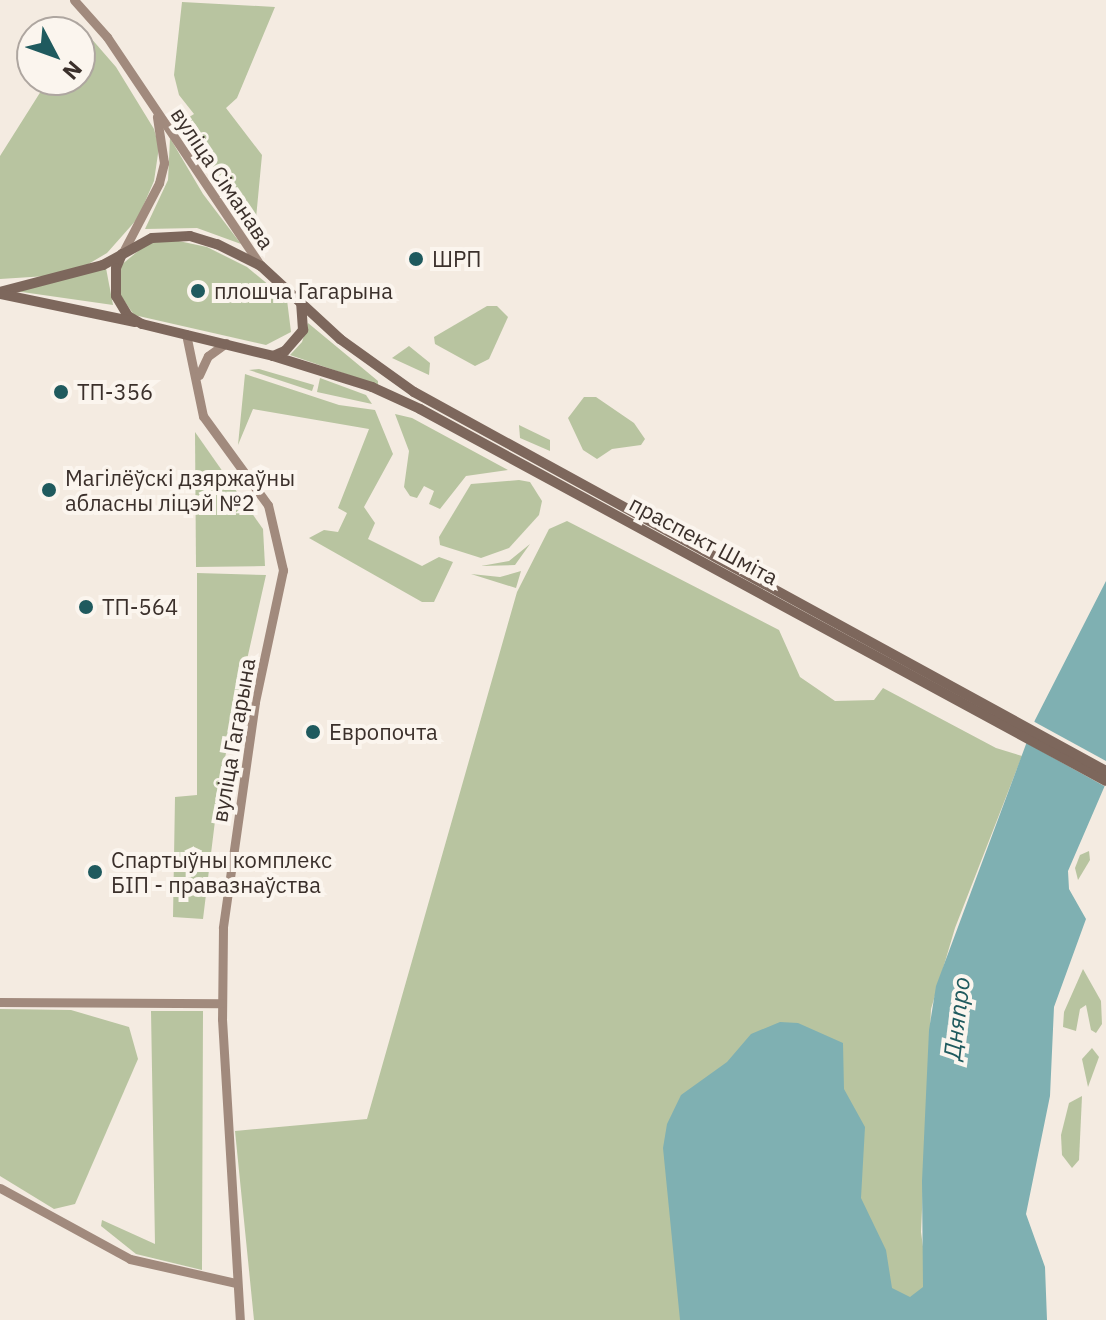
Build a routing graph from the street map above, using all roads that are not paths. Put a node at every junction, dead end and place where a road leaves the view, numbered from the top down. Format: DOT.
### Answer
graph roads {
  1 [pos="74,0"];
  2 [pos="156,110"];
  3 [pos="123,252"];
  4 [pos="261,266"];
  5 [pos="0,293"];
  6 [pos="301,303"];
  7 [pos="142,324"];
  8 [pos="186,334"];
  9 [pos="226,343"];
  10 [pos="273,356"];
  11 [pos="197,382"];
  12 [pos="888,657"];
  13 [pos="1106,771"];
  14 [pos="1106,781"];
  15 [pos="0,1002"];
  16 [pos="222,1003"];
  17 [pos="0,1188"];
  18 [pos="236,1283"];
  19 [pos="240,1320"];
  1 -- 2 [label="main road, вуліца Сіманава"];
  2 -- 3 [label="main road, вуліца Сіманава"];
  2 -- 4 [label="main road, вуліца Сіманава"];
  3 -- 4 [label="main road, праспект Шміта"];
  3 -- 5 [label="main road"];
  3 -- 7 [label="main road"];
  4 -- 6 [label="main road, праспект Шміта"];
  5 -- 7 [label="main road"];
  6 -- 10 [label="main road"];
  6 -- 12 [label="main road, праспект Шміта"];
  7 -- 8 [label="main road, праспект Шміта"];
  8 -- 9 [label="main road, праспект Шміта"];
  8 -- 11 [label="main road, вуліца Гагарына"];
  9 -- 10 [label="main road, праспект Шміта"];
  9 -- 11 [label="main road"];
  10 -- 12 [label="main road, праспект Шміта"];
  11 -- 16 [label="main road, вуліца Гагарына"];
  12 -- 13 [label="main road, праспект Шміта"];
  12 -- 14 [label="main road, праспект Шміта"];
  15 -- 16 [label="main road"];
  16 -- 18 [label="main road, вуліца Гагарына"];
  17 -- 18 [label="main road"];
  18 -- 19 [label="main road, вуліца Гагарына"];
}
